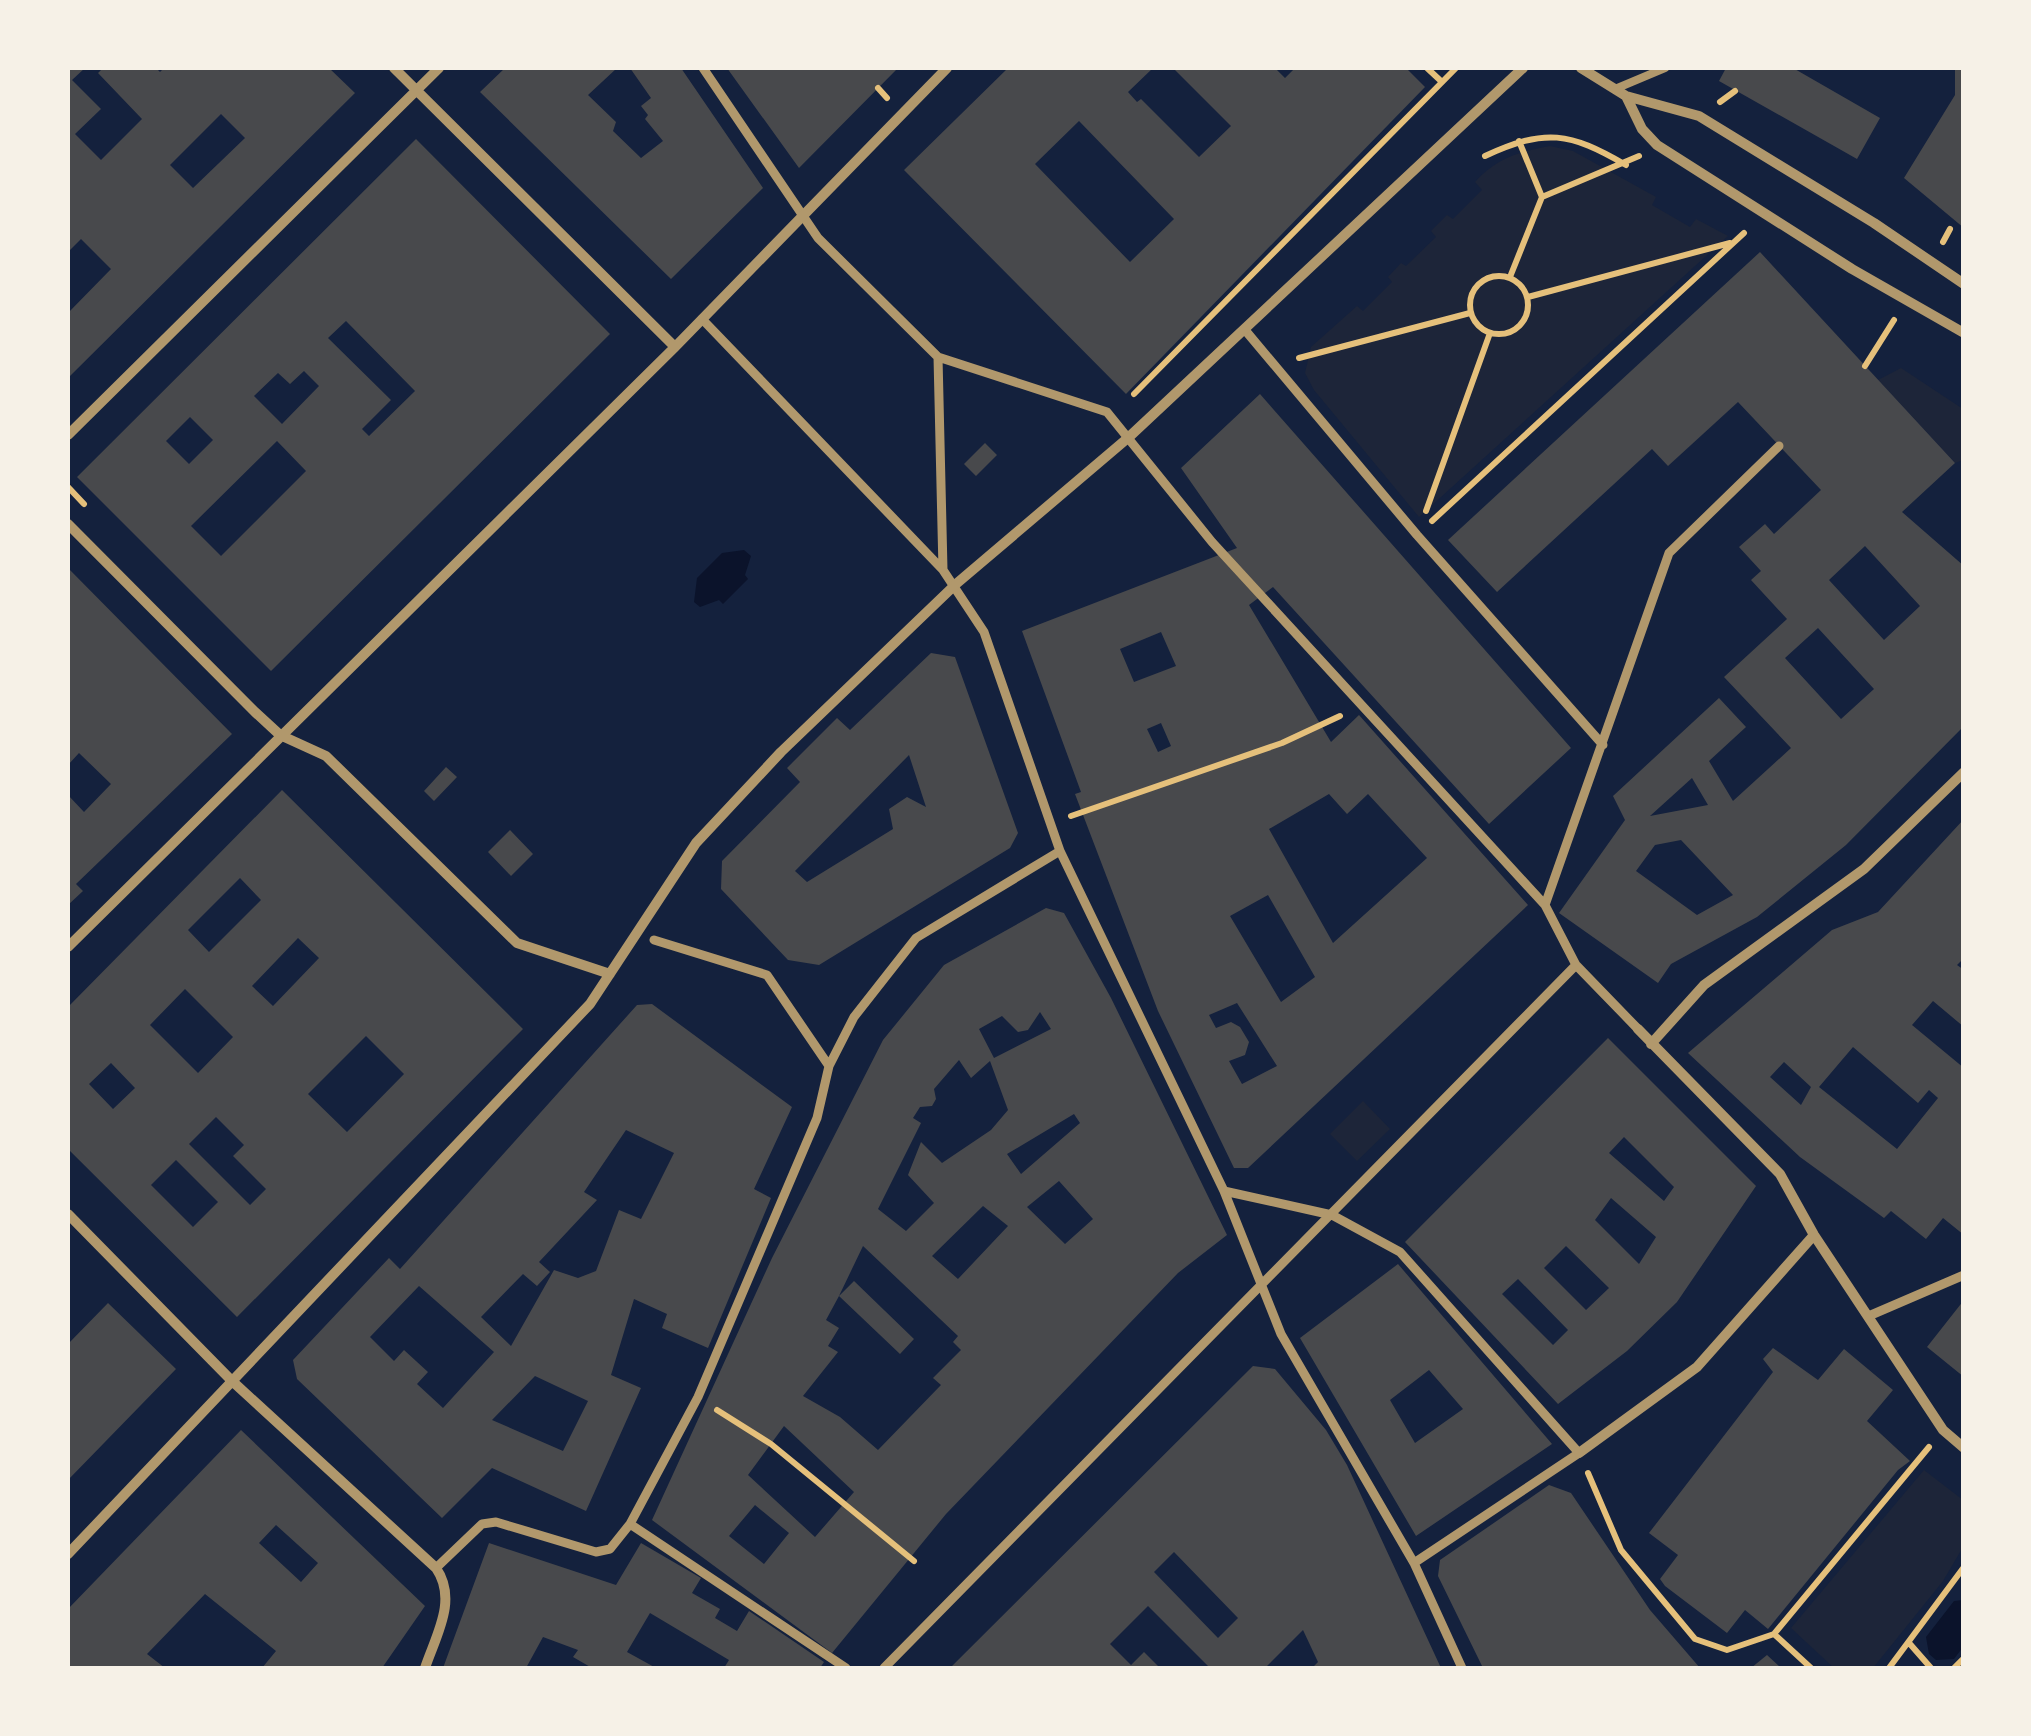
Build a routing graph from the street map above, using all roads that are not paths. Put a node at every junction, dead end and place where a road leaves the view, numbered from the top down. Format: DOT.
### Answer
graph roads {
  1 [pos="394,68"];
  2 [pos="439,68"];
  3 [pos="702,68"];
  4 [pos="946,68"];
  5 [pos="1523,68"];
  6 [pos="1581,68"];
  7 [pos="1665,68"];
  8 [pos="416,90"];
  9 [pos="1620,92"];
  10 [pos="803,215"];
  11 [pos="1964,284"];
  12 [pos="702,319"];
  13 [pos="1245,330"];
  14 [pos="1964,333"];
  15 [pos="675,347"];
  16 [pos="938,357"];
  17 [pos="68,434"];
  18 [pos="1129,437"];
  19 [pos="1780,446"];
  20 [pos="68,524"];
  21 [pos="943,570"];
  22 [pos="956,584"];
  23 [pos="280,735"];
  24 [pos="1603,745"];
  25 [pos="1964,772"];
  26 [pos="1060,851"];
  27 [pos="1545,905"];
  28 [pos="654,940"];
  29 [pos="68,947"];
  30 [pos="1576,965"];
  31 [pos="610,974"];
  32 [pos="1638,1029"];
  33 [pos="1651,1044"];
  34 [pos="830,1066"];
  35 [pos="1224,1191"];
  36 [pos="68,1214"];
  37 [pos="1332,1215"];
  38 [pos="1814,1235"];
  39 [pos="1964,1275"];
  40 [pos="1261,1286"];
  41 [pos="1871,1315"];
  42 [pos="231,1380"];
  43 [pos="1964,1448"];
  44 [pos="1580,1453"];
  45 [pos="630,1524"];
  46 [pos="68,1554"];
  47 [pos="1414,1563"];
  48 [pos="436,1568"];
  49 [pos="887,1665"];
  50 [pos="425,1668"];
  51 [pos="846,1668"];
  52 [pos="900,1668"];
  53 [pos="1462,1668"];
  1 -- 8 [label="street"];
  2 -- 8 [label="street"];
  3 -- 10 [label="street"];
  4 -- 10 [label="street"];
  5 -- 13 [label="street"];
  6 -- 9 [label="street"];
  7 -- 9 [label="lane"];
  8 -- 15 [label="street"];
  8 -- 17 [label="street"];
  9 -- 11 [label="street"];
  9 -- 14 [label="street"];
  10 -- 12 [label="street"];
  10 -- 16 [label="street"];
  12 -- 15 [label="street"];
  12 -- 21 [label="street"];
  13 -- 18 [label="street"];
  13 -- 24 [label="street"];
  15 -- 23 [label="street"];
  16 -- 18 [label="street"];
  16 -- 21 [label="street"];
  18 -- 22 [label="street"];
  18 -- 27 [label="street"];
  19 -- 24 [label="street"];
  20 -- 23 [label="street"];
  21 -- 22 [label="street"];
  22 -- 26 [label="street"];
  22 -- 31 [label="street"];
  23 -- 29 [label="street"];
  23 -- 31 [label="street"];
  24 -- 27 [label="street"];
  25 -- 33 [label="street"];
  26 -- 34 [label="street"];
  26 -- 35 [label="street"];
  27 -- 30 [label="street"];
  28 -- 34 [label="street"];
  30 -- 32 [label="street"];
  30 -- 37 [label="street"];
  31 -- 42 [label="street"];
  32 -- 33 [label="street"];
  33 -- 38 [label="street"];
  34 -- 45 [label="street"];
  35 -- 37 [label="street"];
  35 -- 40 [label="street"];
  36 -- 42 [label="street"];
  37 -- 40 [label="street"];
  37 -- 44 [label="street"];
  38 -- 41 [label="street"];
  38 -- 44 [label="street"];
  39 -- 41 [label="street"];
  40 -- 47 [label="street"];
  40 -- 49 [label="street"];
  41 -- 43 [label="street"];
  42 -- 46 [label="street"];
  42 -- 48 [label="street"];
  44 -- 47 [label="street"];
  45 -- 48 [label="street"];
  45 -- 51 [label="street"];
  47 -- 53 [label="street"];
  48 -- 50 [label="street"];
  49 -- 52 [label="street"];
}
